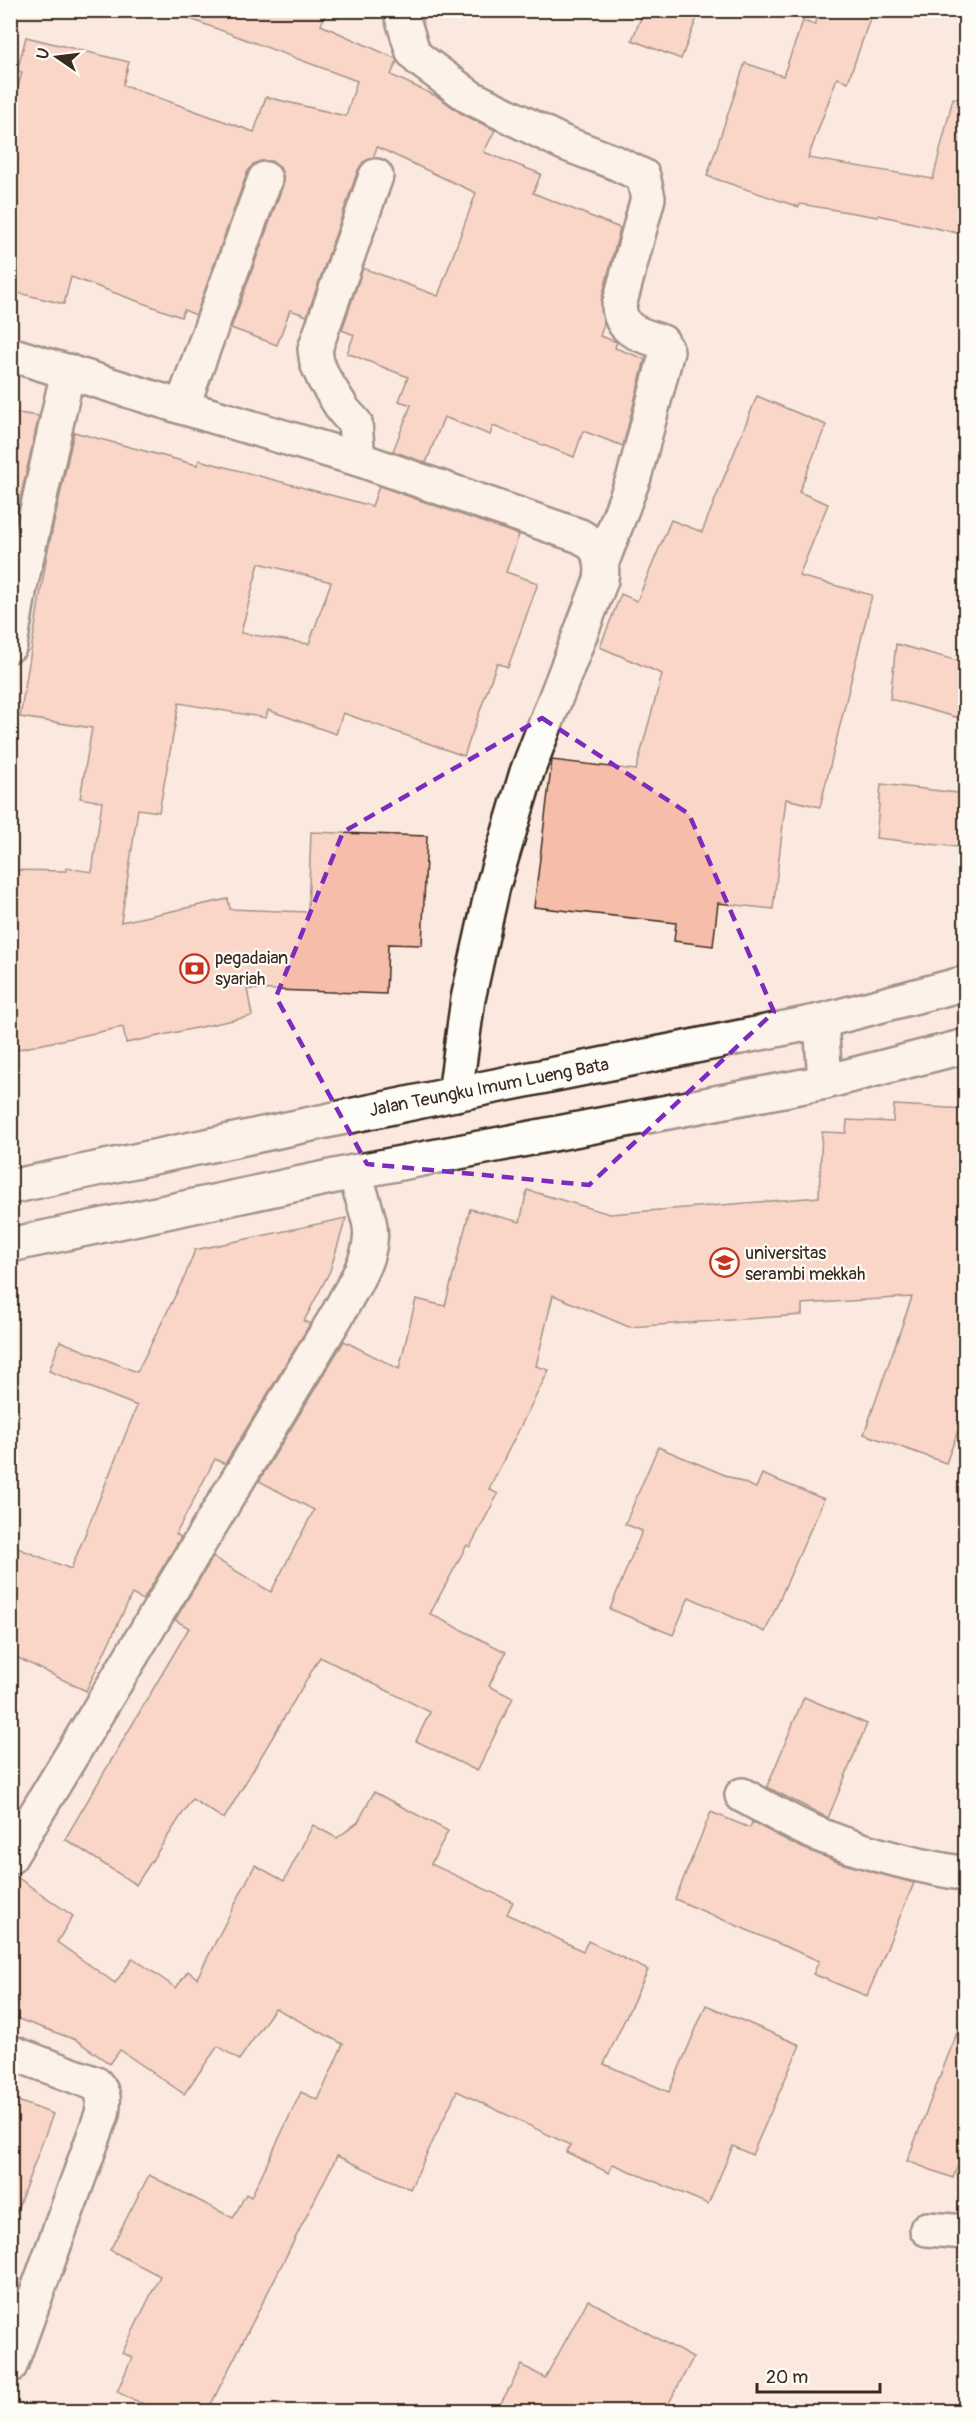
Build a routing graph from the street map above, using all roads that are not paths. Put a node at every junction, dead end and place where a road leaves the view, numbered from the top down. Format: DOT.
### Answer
graph roads {
  1 [pos="400,10"];
  2 [pos="376,176"];
  3 [pos="265,179"];
  4 [pos="10,354"];
  5 [pos="68,371"];
  6 [pos="182,407"];
  7 [pos="358,459"];
  8 [pos="602,562"];
  9 [pos="10,645"];
  10 [pos="966,983"];
  11 [pos="821,1021"];
  12 [pos="966,1046"];
  13 [pos="825,1082"];
  14 [pos="455,1094"];
  15 [pos="354,1172"];
  16 [pos="10,1186"];
  17 [pos="10,1245"];
  18 [pos="742,1795"];
  19 [pos="10,1857"];
  20 [pos="966,1874"];
  21 [pos="10,2052"];
  22 [pos="927,2229"];
  23 [pos="966,2232"];
  24 [pos="10,2366"];
  1 -- 8 [label="main road"];
  2 -- 7 [label="main road"];
  3 -- 6 [label="main road"];
  4 -- 5 [label="main road"];
  5 -- 6 [label="main road"];
  5 -- 9 [label="main road"];
  6 -- 7 [label="main road"];
  7 -- 8 [label="main road"];
  8 -- 14 [label="main road"];
  10 -- 11 [label="main road, Jalan Teungku Imum Lueng Bata"];
  11 -- 13 [label="main road"];
  11 -- 14 [label="main road, Jalan Teungku Imum Lueng Bata"];
  12 -- 13 [label="main road"];
  13 -- 15 [label="main road"];
  14 -- 16 [label="main road, Jalan Teungku Imum Lueng Bata"];
  15 -- 17 [label="main road"];
  15 -- 19 [label="main road"];
  18 -- 20 [label="main road"];
  21 -- 24 [label="main road"];
  22 -- 23 [label="main road"];
}
